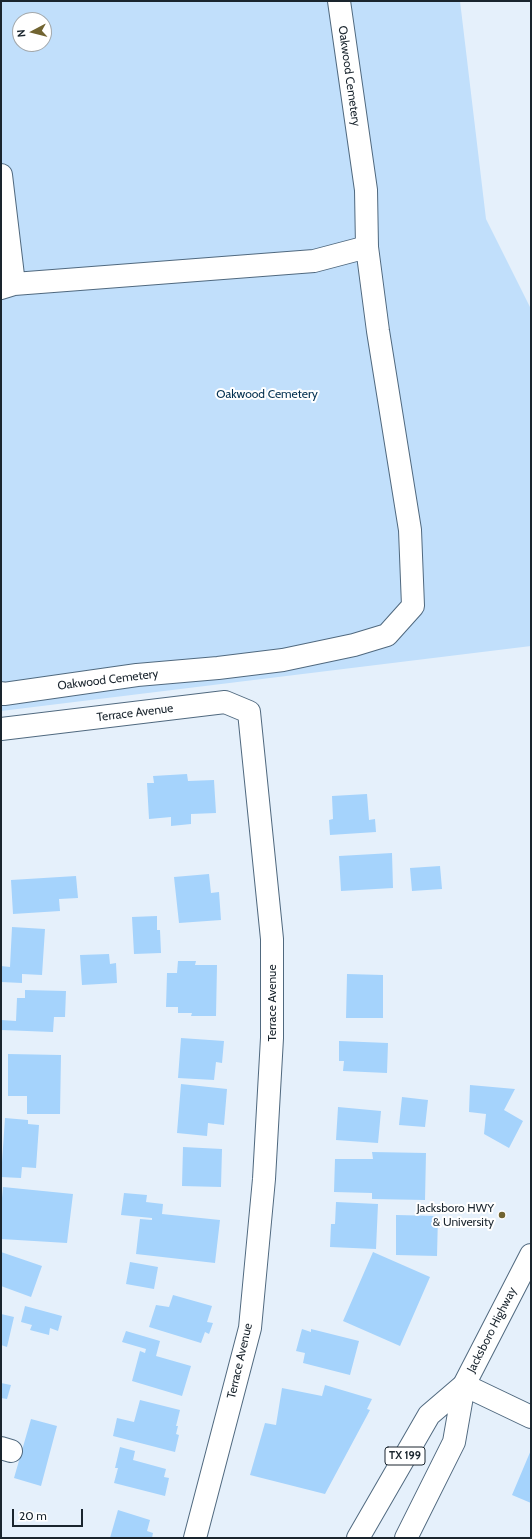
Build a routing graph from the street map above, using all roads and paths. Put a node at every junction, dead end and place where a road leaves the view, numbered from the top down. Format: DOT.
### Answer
graph roads {
  1 [pos="339,1"];
  2 [pos="1,175"];
  3 [pos="367,247"];
  4 [pos="7,286"];
  5 [pos="1,693"];
  6 [pos="1,729"];
  7 [pos="531,1255"];
  8 [pos="464,1385"];
  9 [pos="531,1417"];
  10 [pos="195,1538"];
  11 [pos="358,1538"];
  12 [pos="406,1538"];
  1 -- 3 [label="street, Oakwood Cemetery"];
  2 -- 4 [label="street"];
  3 -- 4 [label="street"];
  3 -- 5 [label="street, Oakwood Cemetery"];
  6 -- 10 [label="street, Terrace Avenue"];
  7 -- 8 [label="street, Jacksboro Highway / TX 199"];
  8 -- 9 [label="street"];
  8 -- 11 [label="street, Jacksboro Highway / TX 199"];
  8 -- 12 [label="street, Jacksboro Highway / TX 199"];
}
